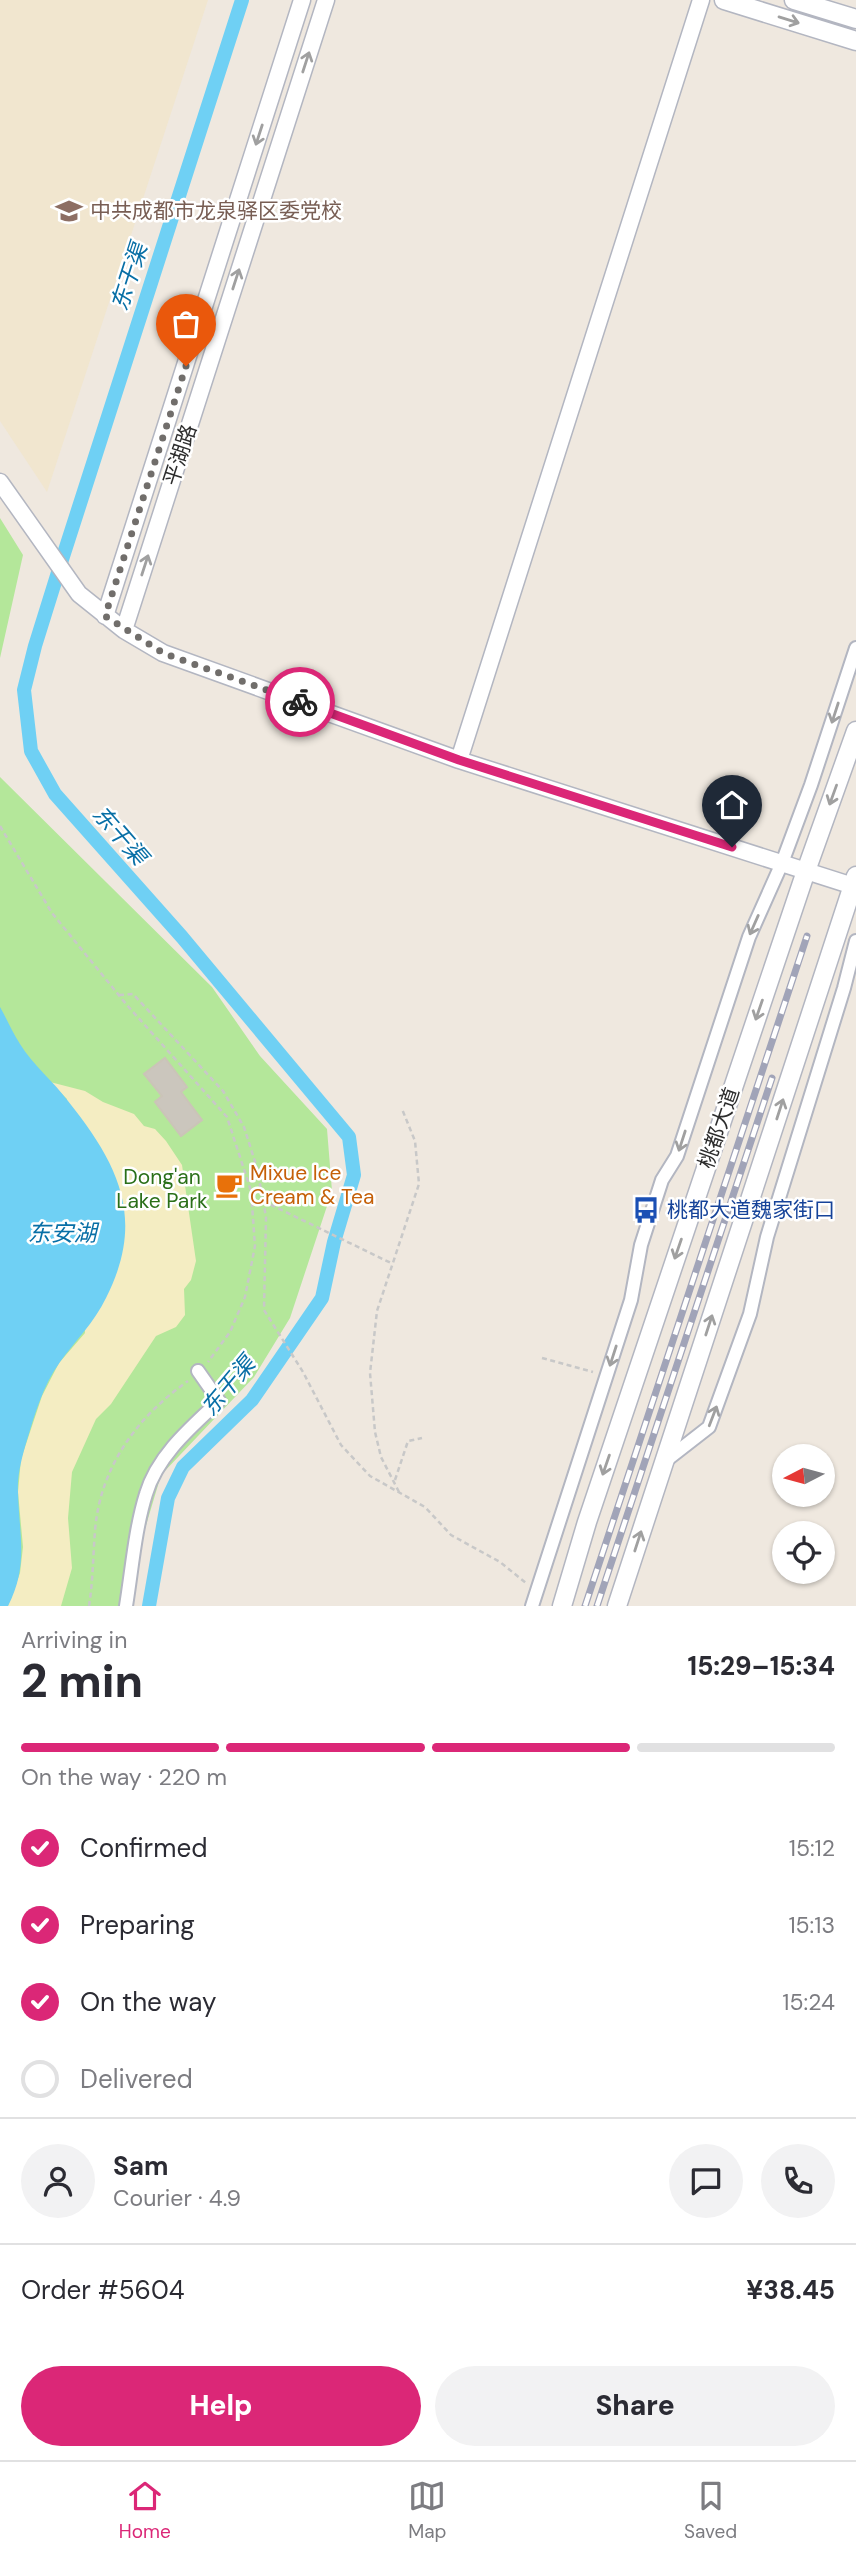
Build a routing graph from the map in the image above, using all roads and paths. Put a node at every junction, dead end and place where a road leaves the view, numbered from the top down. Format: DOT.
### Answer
graph roads {
  1 [pos="302,0"];
  2 [pos="326,0"];
  3 [pos="701,0"];
  4 [pos="724,0"];
  5 [pos="794,0"];
  6 [pos="856,19"];
  7 [pos="856,41"];
  8 [pos="0,482"];
  9 [pos="105,616"];
  10 [pos="124,630"];
  11 [pos="856,648"];
  12 [pos="856,731"];
  13 [pos="459,760"];
  14 [pos="0,826"];
  15 [pos="782,863"];
  16 [pos="806,871"];
  17 [pos="855,883"];
  18 [pos="856,941"];
  19 [pos="119,995"];
  20 [pos="402,1109"];
  21 [pos="263,1201"];
  22 [pos="391,1263"];
  23 [pos="542,1358"];
  24 [pos="198,1371"];
  25 [pos="607,1376"];
  26 [pos="422,1438"];
  27 [pos="664,1462"];
  28 [pos="394,1482"];
  29 [pos="399,1492"];
  30 [pos="537,1591"];
  31 [pos="89,1606"];
  32 [pos="126,1606"];
  33 [pos="532,1606"];
  34 [pos="562,1606"];
  35 [pos="617,1606"];
  1 -- 9 [label="street, 平湖路, one-way"];
  10 -- 2 [label="street, 平湖路, one-way"];
  3 -- 13 [label="street"];
  4 -- 7 [label="main road, one-way"];
  5 -- 6 [label="main road"];
  8 -- 9 [label="street"];
  9 -- 10 [label="street"];
  10 -- 13 [label="street"];
  11 -- 15 [label="street, one-way"];
  12 -- 16 [label="main road, 桃都大道, one-way"];
  13 -- 15 [label="street"];
  14 -- 19 [label="path"];
  15 -- 16 [label="street"];
  15 -- 25 [label="street, one-way"];
  16 -- 17 [label="street"];
  16 -- 34 [label="main road, 桃都大道, one-way"];
  27 -- 17 [label="main road, one-way"];
  27 -- 18 [label="street, one-way"];
  19 -- 21 [label="path"];
  19 -- 24 [label="path"];
  20 -- 22 [label="path"];
  21 -- 22 [label="path"];
  21 -- 29 [label="path"];
  22 -- 28 [label="path"];
  23 -- 25 [label="path"];
  24 -- 31 [label="path"];
  24 -- 32 [label="street"];
  25 -- 30 [label="street"];
  26 -- 28 [label="path"];
  35 -- 27 [label="main road, one-way"];
  28 -- 29 [label="path"];
  29 -- 30 [label="path"];
  30 -- 33 [label="street"];
}
